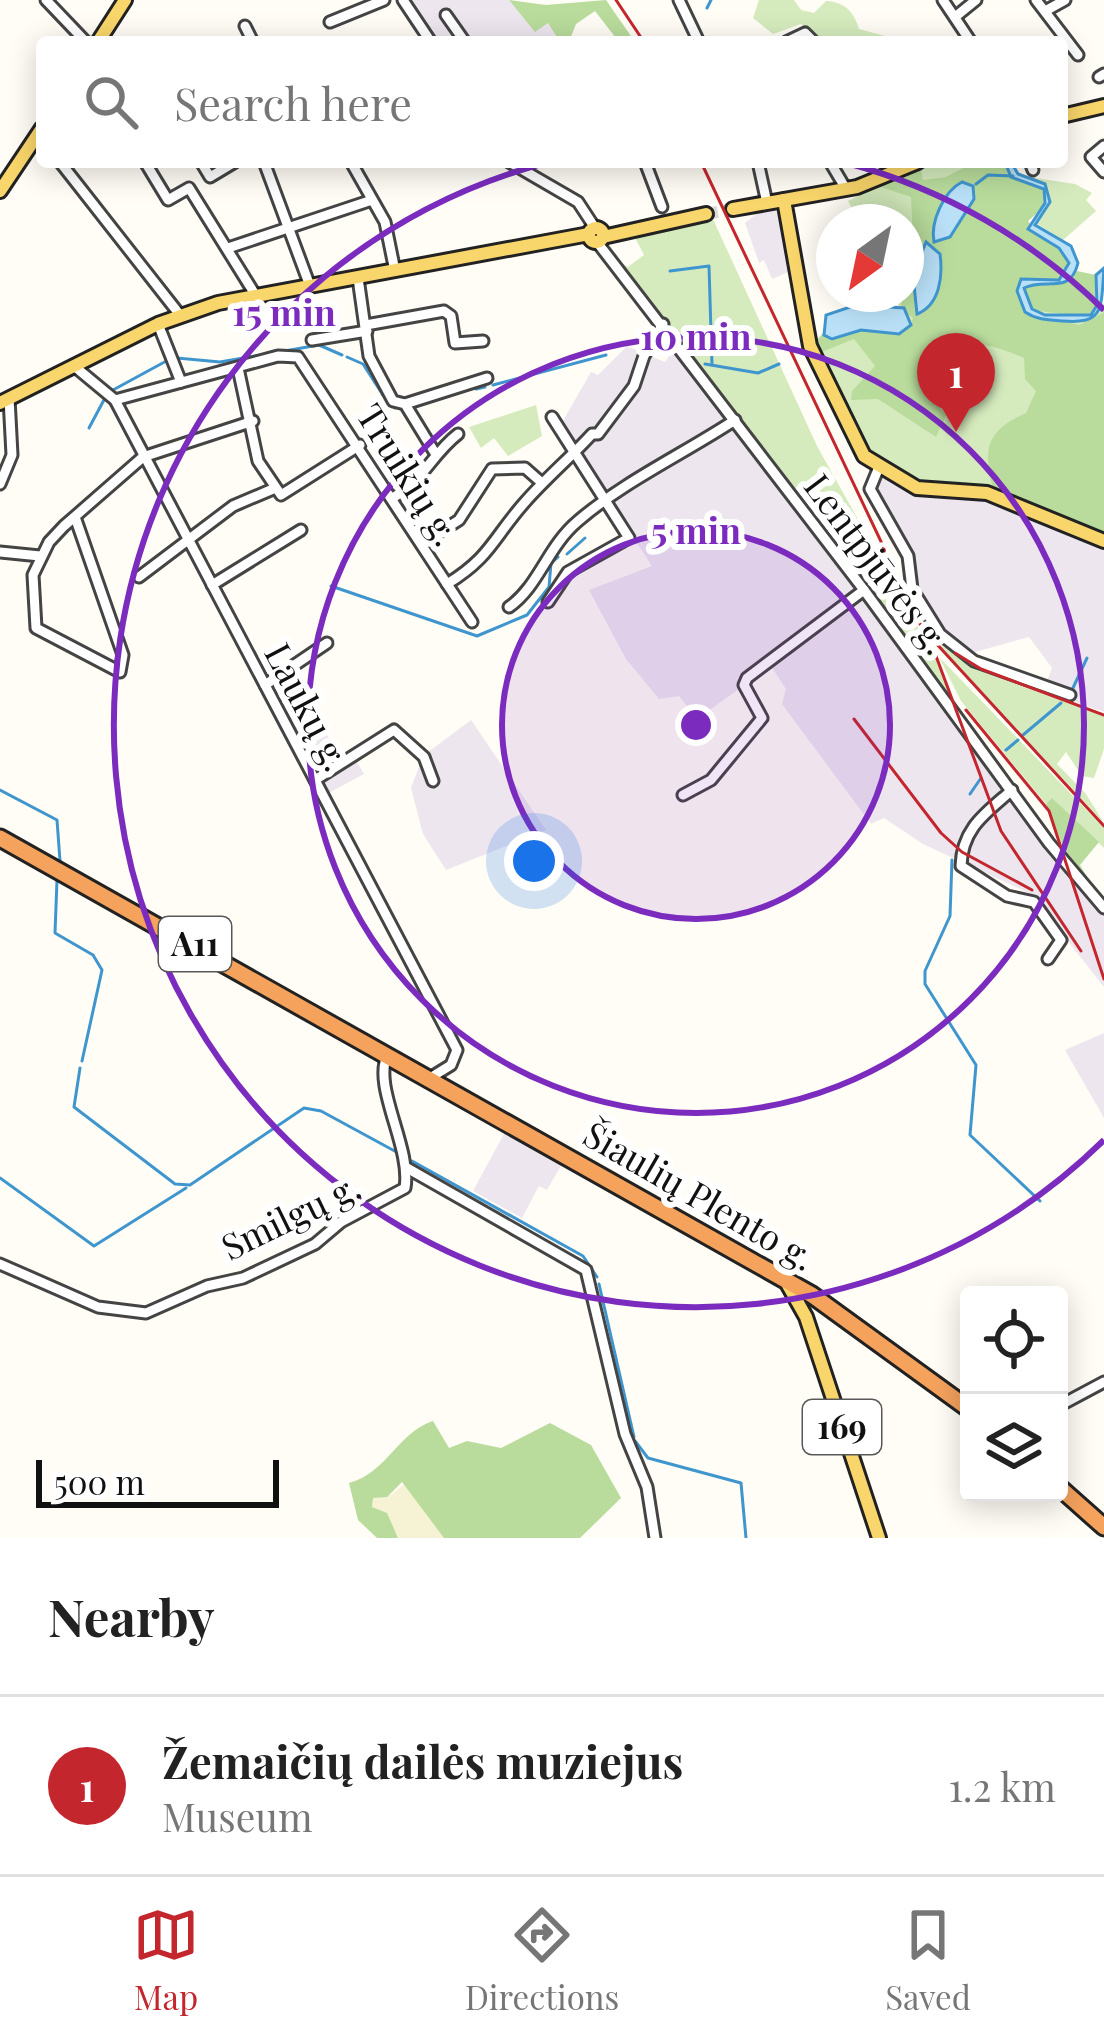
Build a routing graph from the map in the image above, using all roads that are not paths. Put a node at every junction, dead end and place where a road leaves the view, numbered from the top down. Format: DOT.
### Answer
graph roads {
  1 [pos="46,0"];
  2 [pos="125,0"];
  3 [pos="384,0"];
  4 [pos="404,0"];
  5 [pos="679,0"];
  6 [pos="943,0"];
  7 [pos="976,0"];
  8 [pos="1036,0"];
  9 [pos="1064,0"];
  10 [pos="1047,10"];
  11 [pos="446,15"];
  12 [pos="955,17"];
  13 [pos="330,22"];
  14 [pos="245,26"];
  15 [pos="80,36"];
  16 [pos="102,36"];
  17 [pos="251,36"];
  18 [pos="427,36"];
  19 [pos="462,36"];
  20 [pos="696,36"];
  21 [pos="967,36"];
  22 [pos="1065,36"];
  23 [pos="1068,40"];
  24 [pos="1078,55"];
  25 [pos="1104,106"];
  26 [pos="1068,115"];
  27 [pos="36,141"];
  28 [pos="1104,146"];
  29 [pos="65,168"];
  30 [pos="149,168"];
  31 [pos="266,168"];
  32 [pos="354,168"];
  33 [pos="519,168"];
  34 [pos="647,168"];
  35 [pos="759,168"];
  36 [pos="834,168"];
  37 [pos="902,168"];
  38 [pos="1104,172"];
  39 [pos="846,189"];
  40 [pos="0,191"];
  41 [pos="372,200"];
  42 [pos="784,200"];
  43 [pos="767,203"];
  44 [pos="662,206"];
  45 [pos="734,208"];
  46 [pos="706,214"];
  47 [pos="290,226"];
  48 [pos="596,235"];
  49 [pos="228,248"];
  50 [pos="395,271"];
  51 [pos="358,278"];
  52 [pos="310,286"];
  53 [pos="256,296"];
  54 [pos="180,315"];
  55 [pos="158,324"];
  56 [pos="663,324"];
  57 [pos="366,328"];
  58 [pos="312,340"];
  59 [pos="483,341"];
  60 [pos="74,366"];
  61 [pos="238,368"];
  62 [pos="487,378"];
  63 [pos="182,382"];
  64 [pos="4,400"];
  65 [pos="115,400"];
  66 [pos="405,404"];
  67 [pos="552,418"];
  68 [pos="735,420"];
  69 [pos="253,422"];
  70 [pos="458,434"];
  71 [pos="360,445"];
  72 [pos="435,453"];
  73 [pos="578,454"];
  74 [pos="143,457"];
  75 [pos="879,466"];
  76 [pos="542,483"];
  77 [pos="0,484"];
  78 [pos="273,489"];
  79 [pos="394,497"];
  80 [pos="608,501"];
  81 [pos="75,517"];
  82 [pos="301,530"];
  83 [pos="189,541"];
  84 [pos="1104,541"];
  85 [pos="423,543"];
  86 [pos="0,552"];
  87 [pos="40,556"];
  88 [pos="140,577"];
  89 [pos="447,584"];
  90 [pos="212,585"];
  91 [pos="864,590"];
  92 [pos="548,602"];
  93 [pos="509,608"];
  94 [pos="472,622"];
  95 [pos="327,643"];
  96 [pos="265,685"];
  97 [pos="1070,695"];
  98 [pos="315,780"];
  99 [pos="433,782"];
  100 [pos="1012,790"];
  101 [pos="683,795"];
  102 [pos="0,838"];
  103 [pos="1104,908"];
  104 [pos="1048,959"];
  105 [pos="388,1054"];
  106 [pos="430,1078"];
  107 [pos="406,1168"];
  108 [pos="0,1264"];
  109 [pos="810,1305"];
  110 [pos="1104,1382"];
  111 [pos="1068,1401"];
  112 [pos="960,1403"];
  113 [pos="1068,1495"];
  114 [pos="1104,1527"];
  115 [pos="655,1538"];
  116 [pos="879,1538"];
  1 -- 15 [label="street"];
  2 -- 16 [label="main road"];
  3 -- 13 [label="street"];
  4 -- 18 [label="street"];
  5 -- 20 [label="street"];
  6 -- 12 [label="street"];
  7 -- 12 [label="street"];
  8 -- 10 [label="street"];
  9 -- 10 [label="street"];
  10 -- 22 [label="street"];
  11 -- 19 [label="street"];
  12 -- 21 [label="street"];
  14 -- 17 [label="street"];
  23 -- 24 [label="street"];
  25 -- 26 [label="main road"];
  27 -- 40 [label="main road"];
  28 -- 38 [label="street"];
  29 -- 54 [label="street"];
  30 -- 49 [label="street"];
  31 -- 47 [label="street"];
  32 -- 41 [label="street"];
  33 -- 48 [label="street, Lentpjūvės g."];
  34 -- 44 [label="street"];
  35 -- 43 [label="street"];
  36 -- 39 [label="street"];
  37 -- 39 [label="main road"];
  39 -- 42 [label="main road"];
  41 -- 47 [label="street"];
  41 -- 50 [label="street"];
  42 -- 43 [label="main road"];
  42 -- 75 [label="main road"];
  43 -- 45 [label="main road"];
  46 -- 48 [label="main road"];
  47 -- 49 [label="street"];
  47 -- 52 [label="street"];
  48 -- 50 [label="main road"];
  48 -- 56 [label="street, Lentpjūvės g."];
  49 -- 53 [label="street"];
  50 -- 51 [label="main road"];
  51 -- 52 [label="main road"];
  51 -- 57 [label="street"];
  52 -- 53 [label="main road"];
  53 -- 54 [label="main road"];
  54 -- 55 [label="main road"];
  55 -- 60 [label="main road"];
  55 -- 63 [label="street"];
  56 -- 68 [label="street, Lentpjūvės g."];
  56 -- 73 [label="street"];
  57 -- 58 [label="street"];
  57 -- 59 [label="street"];
  57 -- 66 [label="street"];
  60 -- 64 [label="main road"];
  60 -- 65 [label="street, Laukų g."];
  61 -- 63 [label="street"];
  61 -- 69 [label="street"];
  61 -- 71 [label="street, Truikių g."];
  62 -- 66 [label="street"];
  63 -- 65 [label="street"];
  64 -- 77 [label="street"];
  65 -- 74 [label="street, Laukų g."];
  66 -- 72 [label="street"];
  67 -- 73 [label="street"];
  68 -- 80 [label="street"];
  68 -- 91 [label="street, Lentpjūvės g."];
  69 -- 74 [label="street"];
  69 -- 78 [label="street"];
  70 -- 72 [label="street"];
  71 -- 78 [label="street"];
  71 -- 79 [label="street, Truikių g."];
  72 -- 79 [label="street"];
  73 -- 76 [label="street"];
  73 -- 80 [label="street"];
  74 -- 81 [label="street"];
  74 -- 83 [label="street, Laukų g."];
  75 -- 84 [label="main road"];
  75 -- 97 [label="street"];
  76 -- 85 [label="street"];
  76 -- 89 [label="street"];
  78 -- 83 [label="street"];
  79 -- 85 [label="street, Truikių g."];
  80 -- 92 [label="street"];
  80 -- 93 [label="street"];
  81 -- 87 [label="street"];
  81 -- 87 [label="street"];
  82 -- 90 [label="street"];
  83 -- 88 [label="street"];
  83 -- 90 [label="street, Laukų g."];
  85 -- 89 [label="street, Truikių g."];
  86 -- 87 [label="street"];
  89 -- 94 [label="street, Truikių g."];
  90 -- 96 [label="street, Laukų g."];
  91 -- 100 [label="street, Lentpjūvės g."];
  91 -- 101 [label="street"];
  95 -- 96 [label="street"];
  96 -- 98 [label="street, Laukų g."];
  98 -- 99 [label="street"];
  98 -- 106 [label="street, Laukų g."];
  100 -- 103 [label="street, Lentpjūvės g."];
  100 -- 104 [label="street"];
  102 -- 105 [label="highway, A11"];
  105 -- 106 [label="highway, Šiaulių Plento g. / A11"];
  105 -- 107 [label="street, Smilgų g."];
  106 -- 109 [label="highway, Šiaulių Plento g. / A11"];
  107 -- 108 [label="street, Smilgų g."];
  107 -- 115 [label="street"];
  109 -- 112 [label="highway, Šiaulių Plento g. / A11"];
  109 -- 116 [label="main road, 169"];
  110 -- 111 [label="street"];
  113 -- 114 [label="highway"];
}
